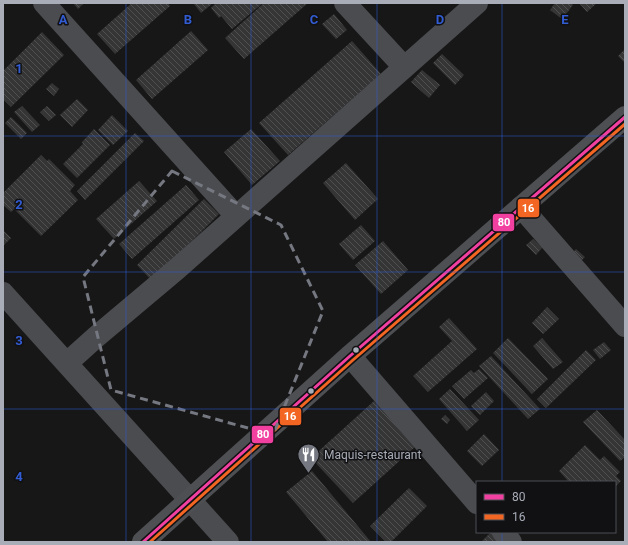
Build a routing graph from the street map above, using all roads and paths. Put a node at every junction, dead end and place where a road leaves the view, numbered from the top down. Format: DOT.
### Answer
graph roads {
  1 [pos="44,3"];
  2 [pos="345,3"];
  3 [pos="477,3"];
  4 [pos="404,67"];
  5 [pos="625,117"];
  6 [pos="521,207"];
  7 [pos="236,216"];
  8 [pos="3,293"];
  9 [pos="625,326"];
  10 [pos="350,356"];
  11 [pos="67,363"];
  12 [pos="191,499"];
  13 [pos="476,501"];
  14 [pos="503,533"];
  15 [pos="143,542"];
  16 [pos="228,542"];
  17 [pos="511,542"];
  1 -- 7 [label="street"];
  2 -- 4 [label="street"];
  3 -- 4 [label="street"];
  4 -- 7 [label="street"];
  5 -- 6 [label="main road"];
  6 -- 9 [label="street"];
  6 -- 10 [label="main road"];
  7 -- 11 [label="street"];
  8 -- 11 [label="street"];
  10 -- 12 [label="main road"];
  10 -- 13 [label="street"];
  11 -- 12 [label="street"];
  12 -- 15 [label="main road"];
  12 -- 16 [label="street"];
  14 -- 17 [label="street"];
}
